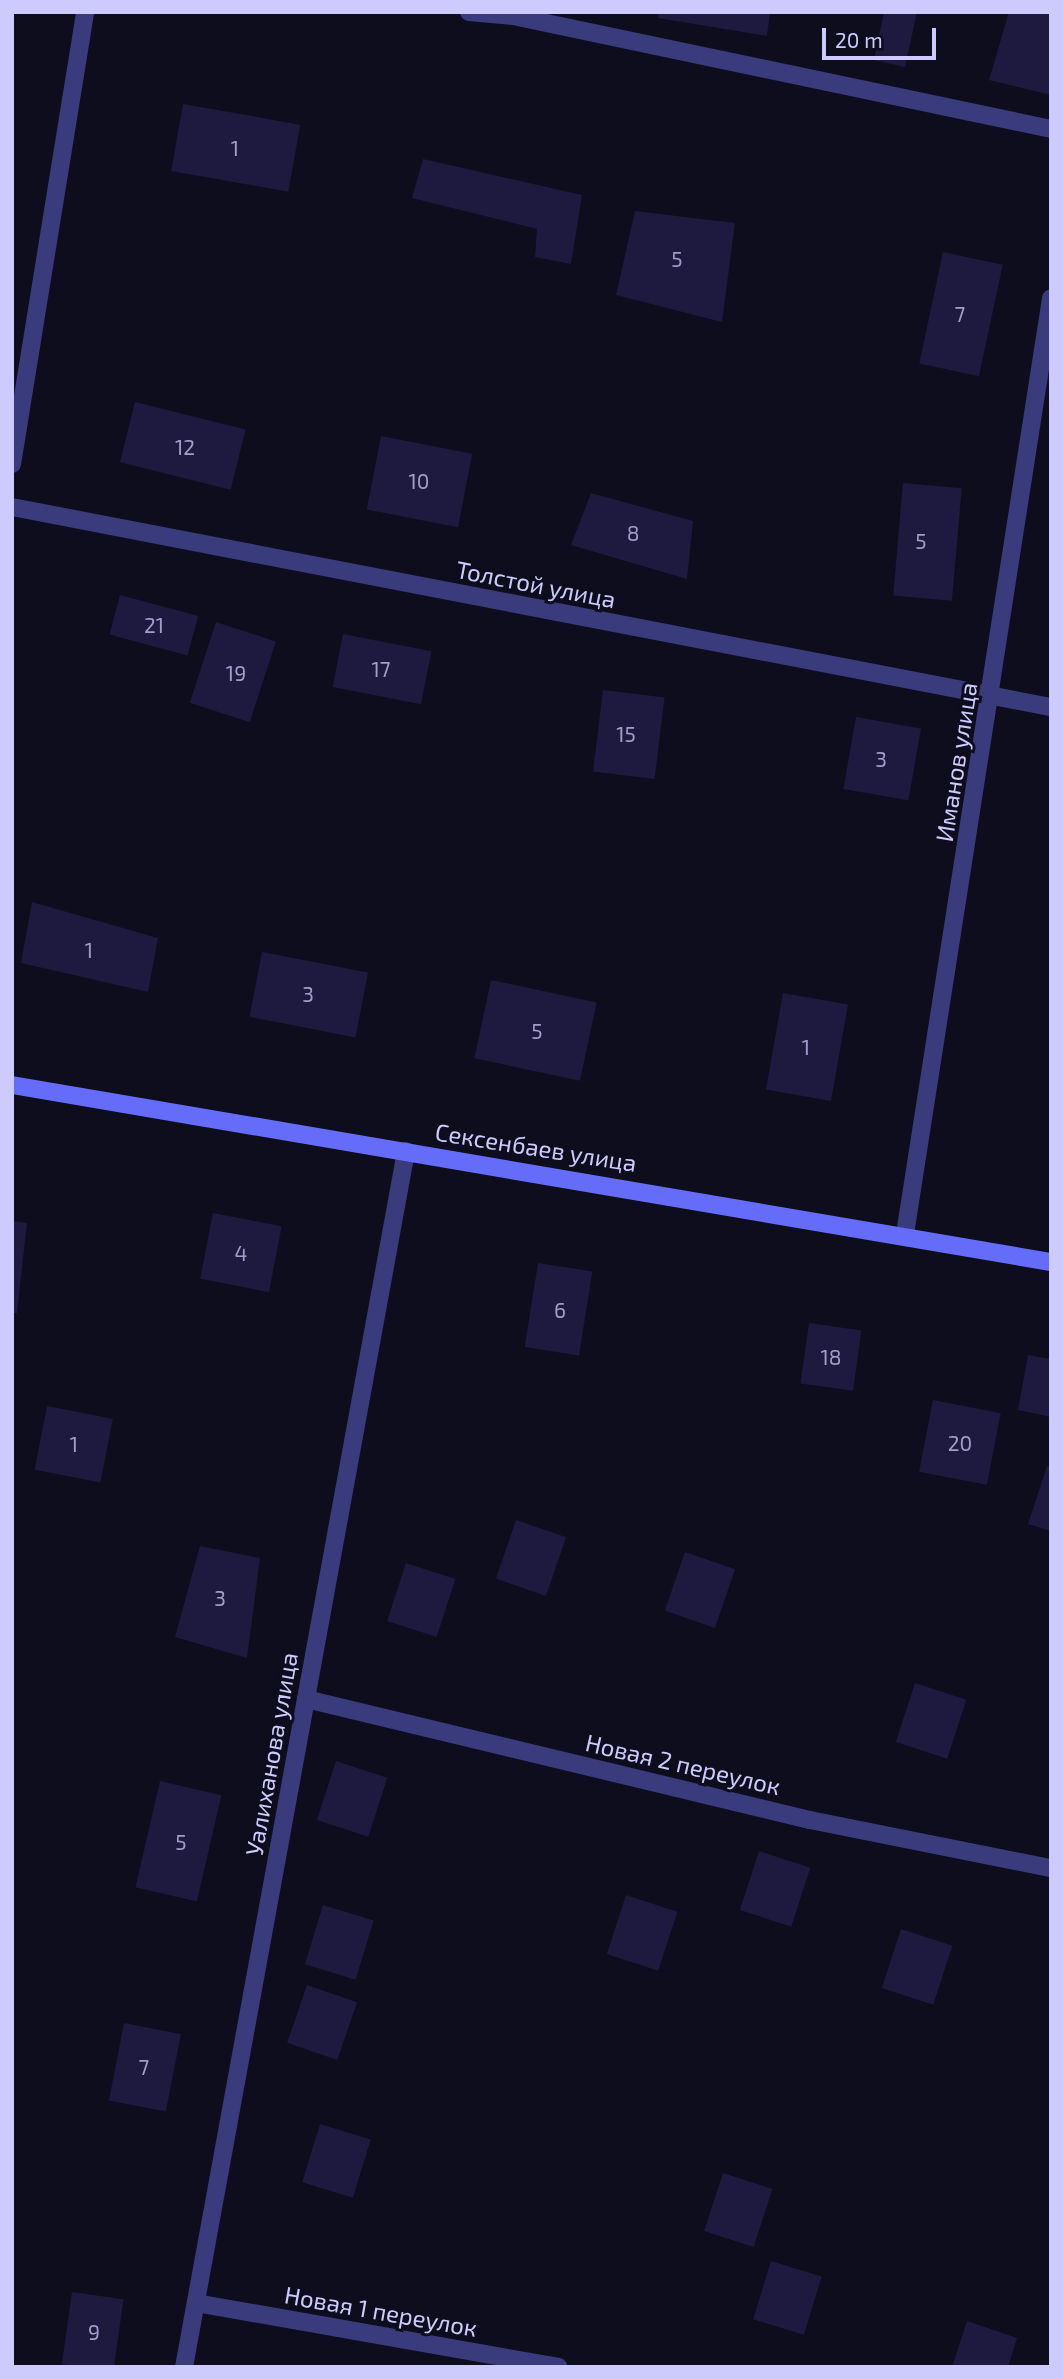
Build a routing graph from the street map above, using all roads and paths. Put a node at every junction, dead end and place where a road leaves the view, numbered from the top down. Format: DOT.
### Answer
graph roads {
  1 [pos="85,12"];
  2 [pos="469,12"];
  3 [pos="1051,129"];
  4 [pos="1051,298"];
  5 [pos="12,464"];
  6 [pos="12,507"];
  7 [pos="991,697"];
  8 [pos="1051,707"];
  9 [pos="12,1085"];
  10 [pos="406,1151"];
  11 [pos="905,1234"];
  12 [pos="1051,1262"];
  13 [pos="306,1699"];
  14 [pos="1051,1868"];
  15 [pos="196,2303"];
  16 [pos="184,2367"];
  17 [pos="558,2367"];
  1 -- 5 [label="street"];
  2 -- 3 [label="street"];
  4 -- 7 [label="street, Иманов улица"];
  6 -- 7 [label="street, Толстой улица"];
  7 -- 8 [label="street, Толстой улица"];
  7 -- 11 [label="street, Иманов улица"];
  9 -- 10 [label="street, Сексенбаев улица"];
  10 -- 11 [label="street, Сексенбаев улица"];
  10 -- 13 [label="street, Уалиханова улица"];
  11 -- 12 [label="street, Сексенбаев улица"];
  13 -- 14 [label="street, Новая 2 переулок"];
  13 -- 15 [label="street, Уалиханова улица"];
  15 -- 16 [label="street, Уалиханова улица"];
  15 -- 17 [label="street, Новая 1 переулок"];
}
